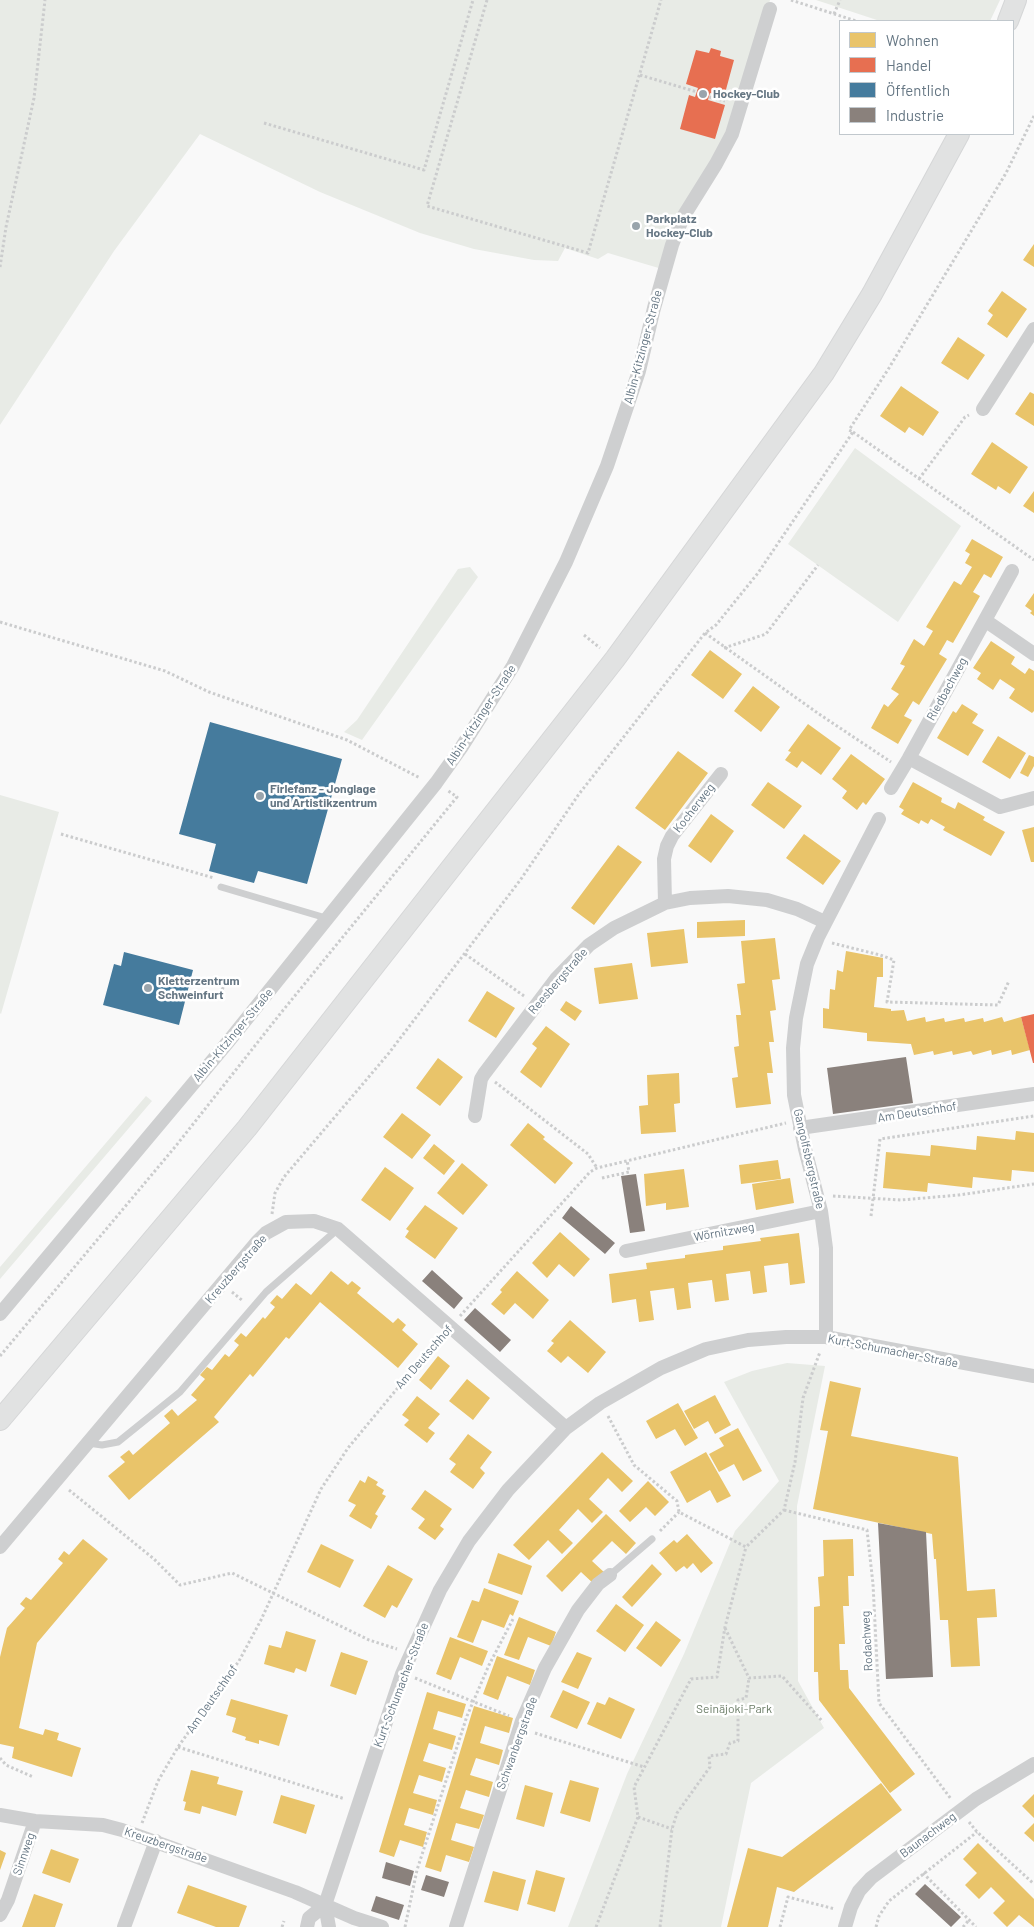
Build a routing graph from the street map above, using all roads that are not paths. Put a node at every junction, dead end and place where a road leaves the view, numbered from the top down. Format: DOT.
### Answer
graph roads {
  1 [pos="1016,0"];
  2 [pos="770,8"];
  3 [pos="1008,20"];
  4 [pos="958,135"];
  5 [pos="1034,328"];
  6 [pos="983,409"];
  7 [pos="1012,571"];
  8 [pos="986,620"];
  9 [pos="1034,654"];
  10 [pos="905,763"];
  11 [pos="721,774"];
  12 [pos="891,788"];
  13 [pos="1034,798"];
  14 [pos="879,819"];
  15 [pos="221,887"];
  16 [pos="665,903"];
  17 [pos="326,918"];
  18 [pos="825,922"];
  19 [pos="1034,1094"];
  20 [pos="475,1116"];
  21 [pos="799,1124"];
  22 [pos="821,1211"];
  23 [pos="338,1230"];
  24 [pos="626,1251"];
  25 [pos="0,1314"];
  26 [pos="826,1338"];
  27 [pos="1034,1376"];
  28 [pos="0,1420"];
  29 [pos="566,1428"];
  30 [pos="88,1442"];
  31 [pos="652,1540"];
  32 [pos="0,1547"];
  33 [pos="610,1576"];
  34 [pos="1034,1764"];
  35 [pos="0,1816"];
  36 [pos="35,1821"];
  37 [pos="156,1841"];
  38 [pos="325,1905"];
  39 [pos="0,1915"];
  40 [pos="124,1927"];
  41 [pos="307,1927"];
  42 [pos="329,1927"];
  43 [pos="382,1927"];
  44 [pos="456,1927"];
  45 [pos="845,1927"];
  1 -- 3 [label="main road"];
  2 -- 17 [label="street, Albin-Kitzinger-Straße"];
  4 -- 28 [label="main road"];
  5 -- 6 [label="street"];
  7 -- 8 [label="street, Riedbachweg"];
  8 -- 9 [label="street"];
  8 -- 10 [label="street, Riedbachweg"];
  10 -- 12 [label="street, Riedbachweg"];
  10 -- 13 [label="street"];
  11 -- 16 [label="street, Kocherweg"];
  14 -- 18 [label="street, Gangolfsbergstraße"];
  15 -- 17 [label="lane"];
  16 -- 18 [label="street, Reesbergstraße"];
  16 -- 20 [label="street, Reesbergstraße"];
  17 -- 25 [label="street, Albin-Kitzinger-Straße"];
  18 -- 21 [label="street, Gangolfsbergstraße"];
  19 -- 21 [label="street, Am Deutschhof"];
  21 -- 22 [label="street, Gangolfsbergstraße"];
  22 -- 24 [label="street, Wörnitzweg"];
  22 -- 26 [label="street, Gangolfsbergstraße"];
  23 -- 29 [label="street, Kreuzbergstraße"];
  23 -- 30 [label="lane"];
  23 -- 30 [label="street, Kreuzbergstraße"];
  26 -- 27 [label="street, Kurt-Schumacher-Straße"];
  26 -- 29 [label="street, Kurt-Schumacher-Straße"];
  29 -- 38 [label="street, Kurt-Schumacher-Straße"];
  30 -- 32 [label="street, Kreuzbergstraße"];
  31 -- 33 [label="lane"];
  33 -- 44 [label="street, Schwanbergstraße"];
  34 -- 45 [label="street, Baunachweg"];
  35 -- 36 [label="street, Kreuzbergstraße"];
  36 -- 37 [label="street, Kreuzbergstraße"];
  36 -- 39 [label="street, Sinnweg"];
  37 -- 38 [label="street, Kreuzbergstraße"];
  37 -- 40 [label="street"];
  38 -- 41 [label="street, Kurt-Schumacher-Straße"];
  38 -- 42 [label="street, Kurt-Schumacher-Straße"];
  38 -- 43 [label="street"];
}
